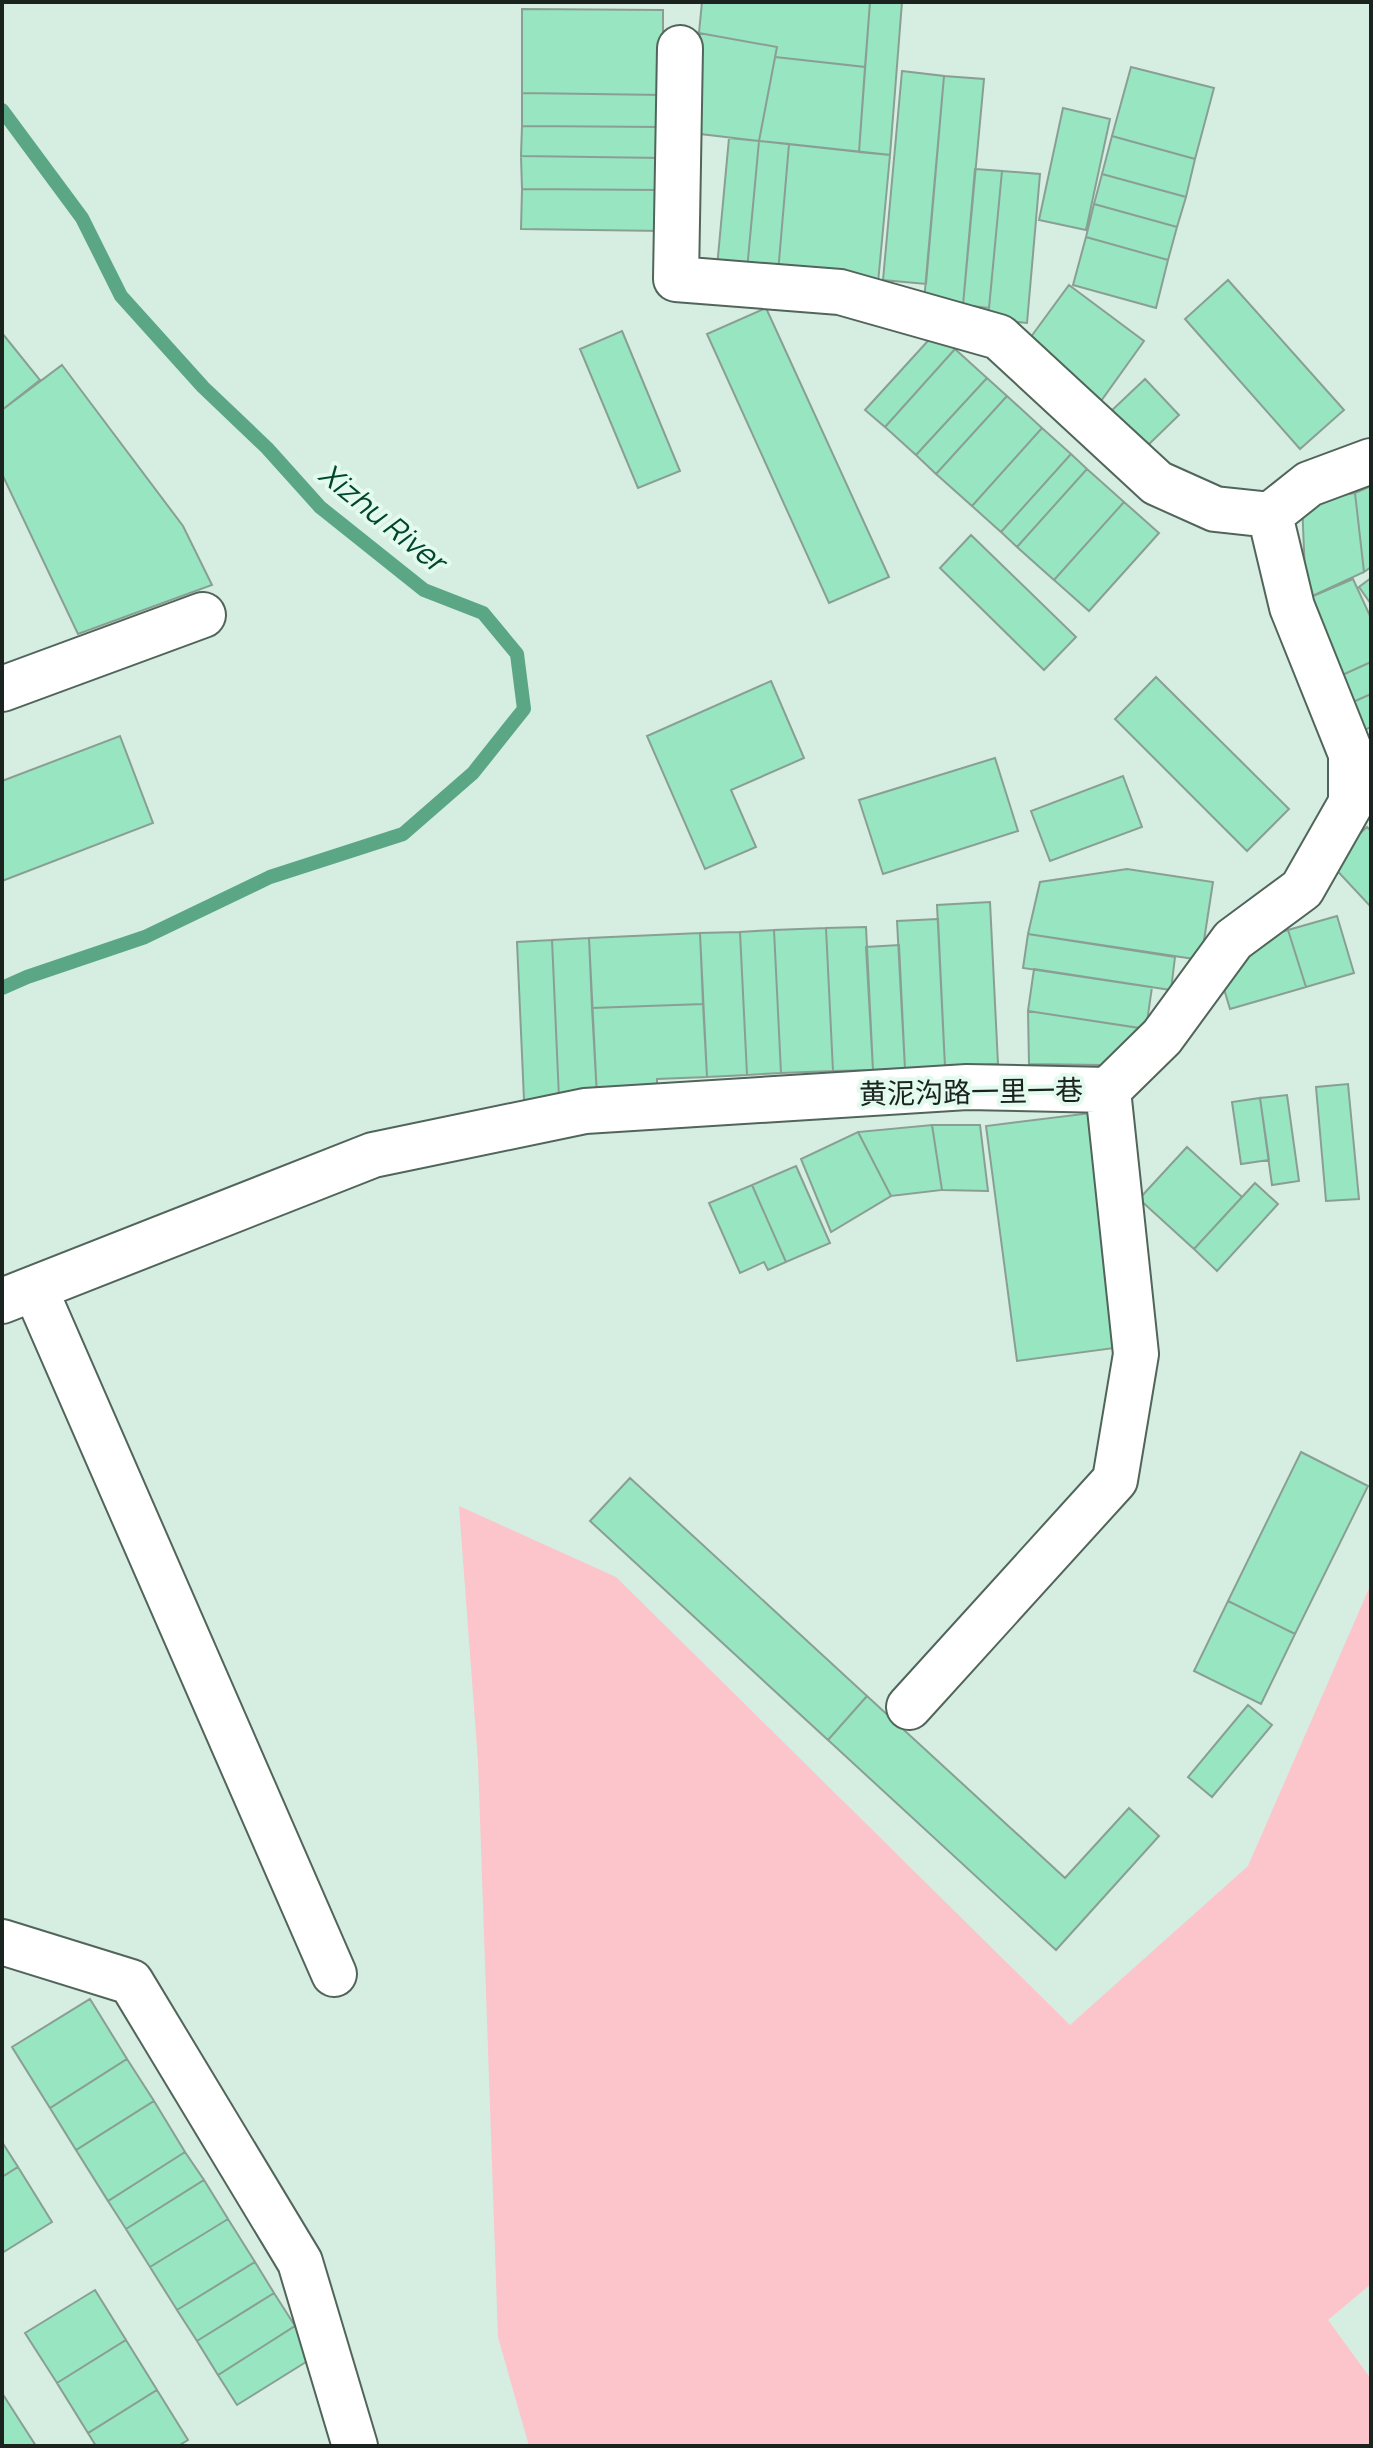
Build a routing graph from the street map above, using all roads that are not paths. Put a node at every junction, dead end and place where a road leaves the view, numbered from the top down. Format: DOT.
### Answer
graph roads {
  1 [pos="680,48"];
  2 [pos="1371,461"];
  3 [pos="1270,515"];
  4 [pos="203,615"];
  5 [pos="2,689"];
  6 [pos="1108,1090"];
  7 [pos="18,1295"];
  8 [pos="909,1707"];
  9 [pos="2,1942"];
  10 [pos="334,1974"];
  11 [pos="355,2446"];
  1 -- 3 [label="street"];
  2 -- 3 [label="street"];
  3 -- 6 [label="street, 黄泥沟路一里一巷"];
  4 -- 5 [label="street"];
  6 -- 7 [label="street, 黄泥沟路一里一巷"];
  6 -- 8 [label="street"];
  7 -- 10 [label="street"];
  9 -- 11 [label="street"];
}
